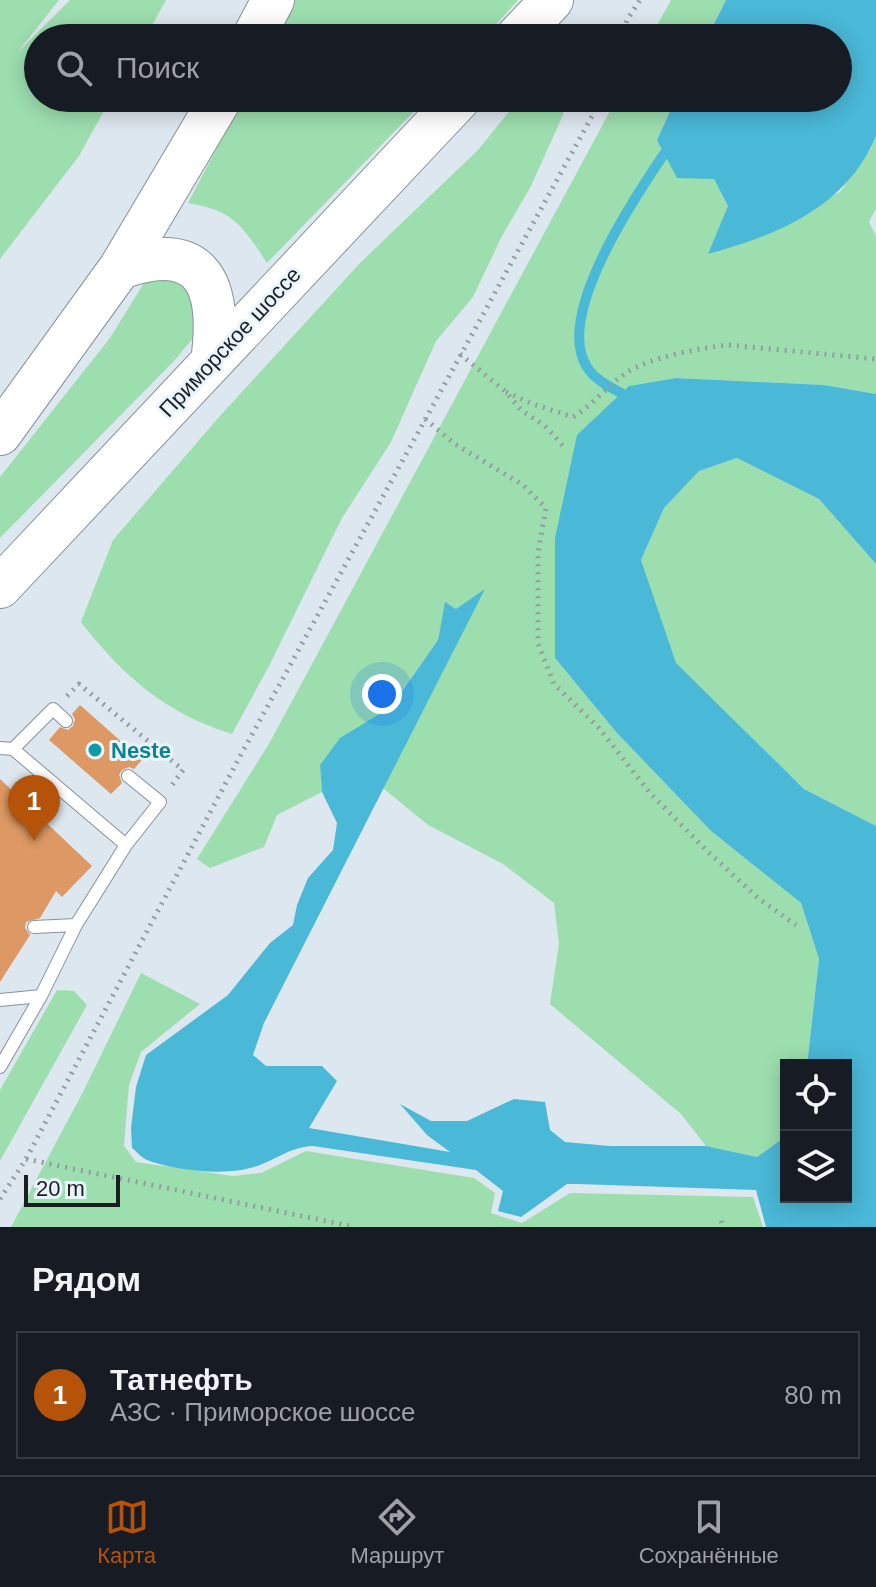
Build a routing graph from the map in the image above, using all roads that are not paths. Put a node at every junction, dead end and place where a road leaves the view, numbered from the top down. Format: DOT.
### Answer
graph roads {
  1 [pos="273,0"];
  2 [pos="552,0"];
  3 [pos="260,24"];
  4 [pos="529,24"];
  5 [pos="213,112"];
  6 [pos="447,112"];
  7 [pos="120,268"];
  8 [pos="212,362"];
  9 [pos="0,434"];
  10 [pos="1,586"];
  11 [pos="66,721"];
  12 [pos="7,748"];
  13 [pos="128,776"];
  14 [pos="126,845"];
  15 [pos="76,925"];
  16 [pos="34,927"];
  17 [pos="41,996"];
  18 [pos="0,1000"];
  19 [pos="0,1067"];
  1 -- 3 [label="highway"];
  2 -- 4 [label="highway"];
  5 -- 7 [label="highway"];
  6 -- 8 [label="highway, Приморское шоссе"];
  7 -- 8 [label="highway"];
  7 -- 9 [label="highway"];
  8 -- 10 [label="highway, Приморское шоссе"];
  11 -- 12 [label="lane"];
  12 -- 14 [label="lane"];
  13 -- 14 [label="lane"];
  14 -- 15 [label="lane"];
  15 -- 16 [label="lane"];
  15 -- 17 [label="lane"];
  17 -- 18 [label="lane"];
  17 -- 19 [label="lane"];
}
